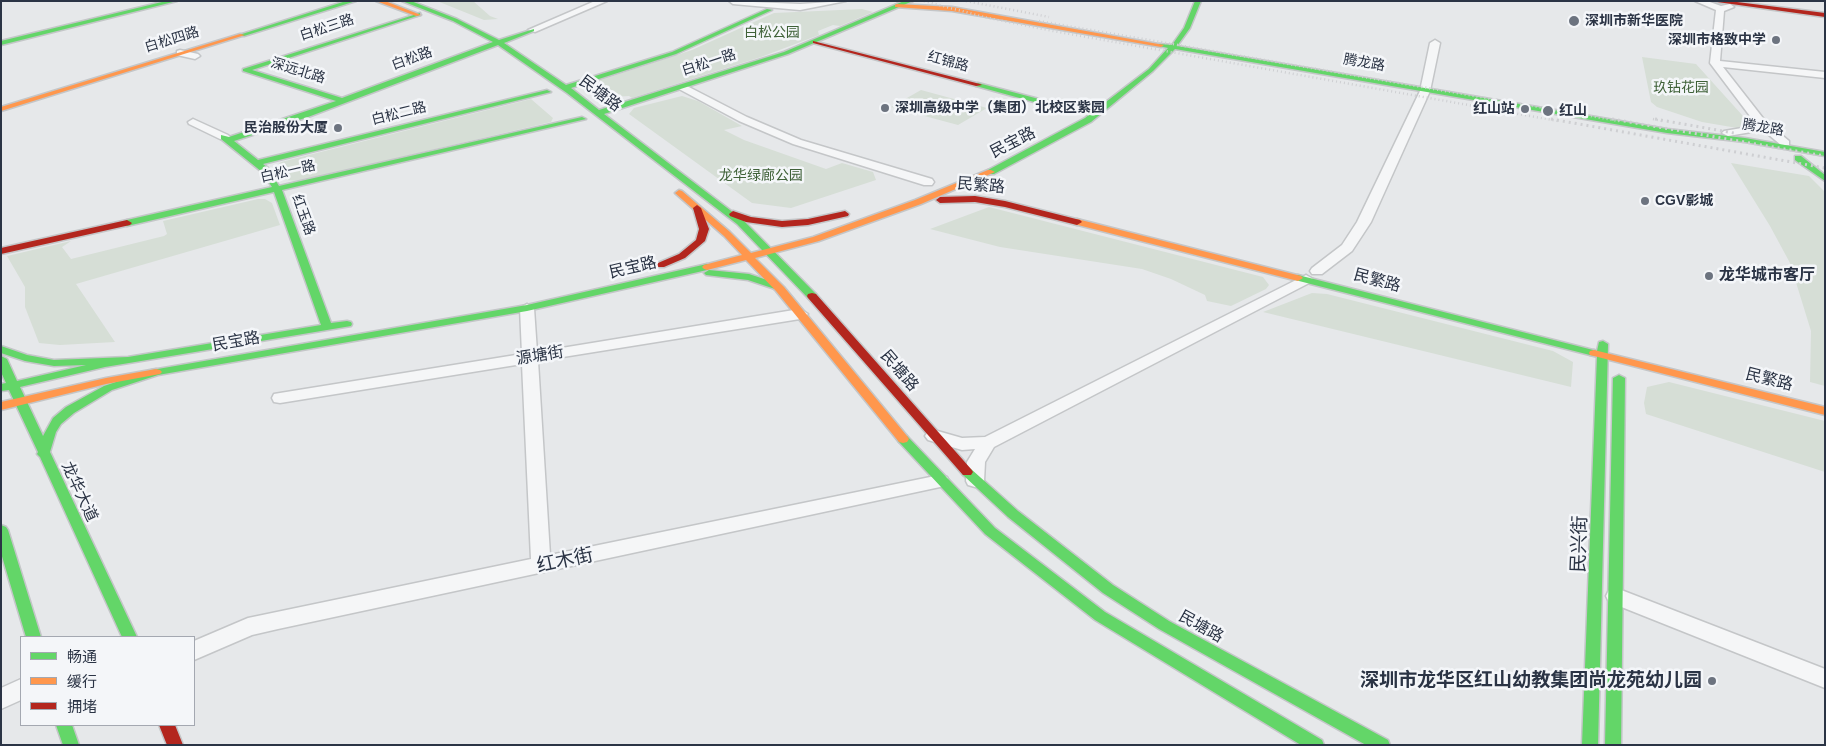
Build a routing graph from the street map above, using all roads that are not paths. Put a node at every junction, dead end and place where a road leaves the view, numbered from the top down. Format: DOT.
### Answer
graph roads {
  1 [pos="143,1"];
  2 [pos="174,1"];
  3 [pos="353,1"];
  4 [pos="379,1"];
  5 [pos="405,1"];
  6 [pos="596,1"];
  7 [pos="603,1"];
  8 [pos="733,1"];
  9 [pos="842,1"];
  10 [pos="1198,1"];
  11 [pos="1699,1"];
  12 [pos="1767,1"];
  13 [pos="903,4"];
  14 [pos="1717,5"];
  15 [pos="1825,9"];
  16 [pos="769,10"];
  17 [pos="418,14"];
  18 [pos="1825,16"];
  19 [pos="1188,26"];
  20 [pos="530,29"];
  21 [pos="478,30"];
  22 [pos="1,37"];
  23 [pos="464,38"];
  24 [pos="1162,39"];
  25 [pos="814,42"];
  26 [pos="1,43"];
  27 [pos="1435,43"];
  28 [pos="491,44"];
  29 [pos="1176,44"];
  30 [pos="1234,52"];
  31 [pos="180,53"];
  32 [pos="1221,54"];
  33 [pos="195,56"];
  34 [pos="451,56"];
  35 [pos="520,56"];
  36 [pos="1146,56"];
  37 [pos="492,59"];
  38 [pos="1715,64"];
  39 [pos="438,66"];
  40 [pos="514,66"];
  41 [pos="245,70"];
  42 [pos="1151,70"];
  43 [pos="1825,75"];
  44 [pos="534,82"];
  45 [pos="684,87"];
  46 [pos="1426,87"];
  47 [pos="565,88"];
  48 [pos="340,100"];
  49 [pos="568,108"];
  50 [pos="1,109"];
  51 [pos="598,113"];
  52 [pos="1060,119"];
  53 [pos="194,122"];
  54 [pos="586,122"];
  55 [pos="1762,124"];
  56 [pos="1728,133"];
  57 [pos="1688,134"];
  58 [pos="226,139"];
  59 [pos="1785,143"];
  60 [pos="1825,150"];
  61 [pos="1825,154"];
  62 [pos="1798,158"];
  63 [pos="1825,162"];
  64 [pos="258,163"];
  65 [pos="993,172"];
  66 [pos="1825,179"];
  67 [pos="932,181"];
  68 [pos="668,184"];
  69 [pos="992,184"];
  70 [pos="912,188"];
  71 [pos="278,190"];
  72 [pos="1002,192"];
  73 [pos="918,202"];
  74 [pos="697,208"];
  75 [pos="727,212"];
  76 [pos="838,231"];
  77 [pos="761,241"];
  78 [pos="739,246"];
  79 [pos="723,250"];
  80 [pos="1,251"];
  81 [pos="771,252"];
  82 [pos="699,256"];
  83 [pos="749,257"];
  84 [pos="660,265"];
  85 [pos="1312,275"];
  86 [pos="670,276"];
  87 [pos="801,282"];
  88 [pos="584,283"];
  89 [pos="780,288"];
  90 [pos="527,308"];
  91 [pos="800,314"];
  92 [pos="356,323"];
  93 [pos="327,327"];
  94 [pos="1604,344"];
  95 [pos="1620,348"];
  96 [pos="1,349"];
  97 [pos="1604,356"];
  98 [pos="530,357"];
  99 [pos="1,359"];
  100 [pos="127,360"];
  101 [pos="1619,360"];
  102 [pos="154,373"];
  103 [pos="7,386"];
  104 [pos="1806,394"];
  105 [pos="280,398"];
  106 [pos="19,402"];
  107 [pos="1,406"];
  108 [pos="1825,411"];
  109 [pos="933,436"];
  110 [pos="988,443"];
  111 [pos="44,454"];
  112 [pos="940,481"];
  113 [pos="975,481"];
  114 [pos="1,530"];
  115 [pos="541,566"];
  116 [pos="1616,596"];
  117 [pos="34,636"];
  118 [pos="129,636"];
  119 [pos="195,651"];
  120 [pos="1825,679"];
  121 [pos="20,690"];
  122 [pos="1,699"];
  123 [pos="64,726"];
  124 [pos="167,726"];
  125 [pos="71,745"];
  126 [pos="175,745"];
  127 [pos="1316,745"];
  128 [pos="1382,745"];
  129 [pos="1590,745"];
  130 [pos="1613,745"];
  1 -- 22 [label="main road"];
  2 -- 26 [label="main road"];
  3 -- 31 [label="main road, 白松四路"];
  4 -- 17 [label="main road, 民塘路"];
  5 -- 21 [label="main road, 民塘路"];
  6 -- 20 [label="street, 白松路"];
  7 -- 20 [label="street, 白松路"];
  8 -- 9 [label="street"];
  10 -- 19 [label="main road, 民宝路"];
  11 -- 14 [label="street"];
  12 -- 15 [label="main road"];
  13 -- 24 [label="main road, 腾龙路"];
  13 -- 25 [label="main road, 白松一路"];
  14 -- 18 [label="main road"];
  14 -- 38 [label="street"];
  16 -- 47 [label="main road"];
  17 -- 23 [label="main road, 民塘路"];
  17 -- 41 [label="main road, 白松三路"];
  19 -- 29 [label="main road, 民宝路"];
  19 -- 30 [label="main road"];
  20 -- 21 [label="main road"];
  20 -- 28 [label="main road, 白松路"];
  20 -- 35 [label="main road"];
  21 -- 28 [label="main road, 民塘路"];
  23 -- 28 [label="main road, 民塘路"];
  23 -- 34 [label="main road"];
  24 -- 29 [label="main road, 腾龙路"];
  24 -- 36 [label="main road"];
  25 -- 45 [label="main road, 白松一路"];
  25 -- 52 [label="main road, 红锦路"];
  27 -- 46 [label="street"];
  28 -- 34 [label="main road, 白松路"];
  28 -- 35 [label="main road, 民塘路"];
  28 -- 39 [label="main road, 白松路"];
  28 -- 40 [label="main road, 民塘路"];
  29 -- 30 [label="main road, 腾龙路"];
  29 -- 32 [label="main road, 腾龙路"];
  29 -- 42 [label="main road, 民宝路"];
  30 -- 46 [label="main road, 腾龙路"];
  31 -- 33 [label="street"];
  31 -- 50 [label="main road, 白松四路"];
  32 -- 42 [label="main road"];
  32 -- 46 [label="main road, 腾龙路"];
  34 -- 48 [label="main road, 白松路"];
  35 -- 47 [label="main road, 民塘路"];
  37 -- 39 [label="main road"];
  38 -- 43 [label="street"];
  38 -- 55 [label="street"];
  39 -- 48 [label="main road, 白松路"];
  41 -- 48 [label="main road, 深远北路"];
  42 -- 65 [label="main road, 民宝路"];
  44 -- 64 [label="main road, 白松二路"];
  45 -- 51 [label="main road, 白松一路"];
  45 -- 67 [label="street"];
  46 -- 56 [label="main road, 腾龙路"];
  46 -- 57 [label="main road, 腾龙路"];
  46 -- 85 [label="street"];
  47 -- 51 [label="main road, 民塘路"];
  48 -- 58 [label="main road, 白松路"];
  49 -- 54 [label="main road, 民塘路"];
  51 -- 75 [label="main road, 民塘路"];
  53 -- 58 [label="street, 红玉路"];
  54 -- 71 [label="main road, 白松一路"];
  55 -- 56 [label="street"];
  55 -- 59 [label="street"];
  56 -- 59 [label="main road, 腾龙路"];
  57 -- 61 [label="main road, 腾龙路"];
  57 -- 62 [label="main road"];
  58 -- 64 [label="main road, 红玉路"];
  59 -- 60 [label="main road, 腾龙路"];
  62 -- 63 [label="main road"];
  62 -- 66 [label="main road"];
  64 -- 71 [label="main road, 红玉路"];
  65 -- 69 [label="main road, 民繁路"];
  65 -- 73 [label="main road, 民宝路"];
  67 -- 70 [label="main road"];
  68 -- 74 [label="main road"];
  71 -- 80 [label="main road, 白松一路"];
  71 -- 93 [label="main road, 红玉路"];
  72 -- 85 [label="main road, 民繁路"];
  73 -- 76 [label="main road, 民宝路"];
  73 -- 85 [label="main road, 民繁路"];
  74 -- 78 [label="main road"];
  74 -- 84 [label="main road"];
  75 -- 77 [label="main road, 民塘路"];
  75 -- 77 [label="main road"];
  76 -- 81 [label="main road, 民宝路"];
  76 -- 87 [label="main road"];
  77 -- 78 [label="main road"];
  77 -- 81 [label="main road, 民塘路"];
  78 -- 79 [label="main road"];
  78 -- 83 [label="main road"];
  81 -- 83 [label="main road, 民宝路"];
  81 -- 87 [label="main road, 民塘路"];
  82 -- 84 [label="main road, 民宝路"];
  83 -- 86 [label="main road, 民宝路"];
  83 -- 89 [label="main road"];
  84 -- 88 [label="main road, 民宝路"];
  85 -- 94 [label="main road, 民繁路"];
  85 -- 97 [label="main road, 民繁路"];
  85 -- 110 [label="street"];
  86 -- 89 [label="main road"];
  86 -- 90 [label="main road, 民宝路"];
  87 -- 109 [label="main road, 民塘路"];
  89 -- 91 [label="main road"];
  90 -- 98 [label="street"];
  90 -- 102 [label="main road, 民宝路"];
  91 -- 98 [label="street, 源塘街"];
  91 -- 112 [label="main road"];
  92 -- 93 [label="main road, 民宝路"];
  93 -- 100 [label="main road, 民宝路"];
  94 -- 95 [label="main road, 民繁路"];
  94 -- 97 [label="main road, 民兴街"];
  95 -- 101 [label="main road, 民兴街"];
  95 -- 104 [label="main road, 民繁路"];
  96 -- 100 [label="main road"];
  97 -- 101 [label="main road, 民繁路"];
  97 -- 129 [label="main road, 民兴街"];
  98 -- 105 [label="street, 源塘街"];
  98 -- 115 [label="street"];
  99 -- 103 [label="main road, 龙华大道"];
  100 -- 103 [label="main road, 民宝路"];
  101 -- 108 [label="main road, 民繁路"];
  101 -- 116 [label="main road, 民兴街"];
  102 -- 106 [label="main road, 民宝路"];
  102 -- 111 [label="main road"];
  103 -- 106 [label="main road, 龙华大道"];
  106 -- 107 [label="main road, 民宝路"];
  106 -- 111 [label="main road, 龙华大道"];
  109 -- 110 [label="street"];
  109 -- 113 [label="main road, 民塘路"];
  110 -- 113 [label="street"];
  111 -- 118 [label="main road, 龙华大道"];
  112 -- 115 [label="street, 红木街"];
  112 -- 127 [label="main road"];
  113 -- 128 [label="main road, 民塘路"];
  114 -- 117 [label="main road"];
  115 -- 119 [label="street, 红木街"];
  116 -- 120 [label="street"];
  116 -- 130 [label="main road, 民兴街"];
  121 -- 122 [label="street"];
  123 -- 125 [label="main road"];
  124 -- 126 [label="main road"];
}
